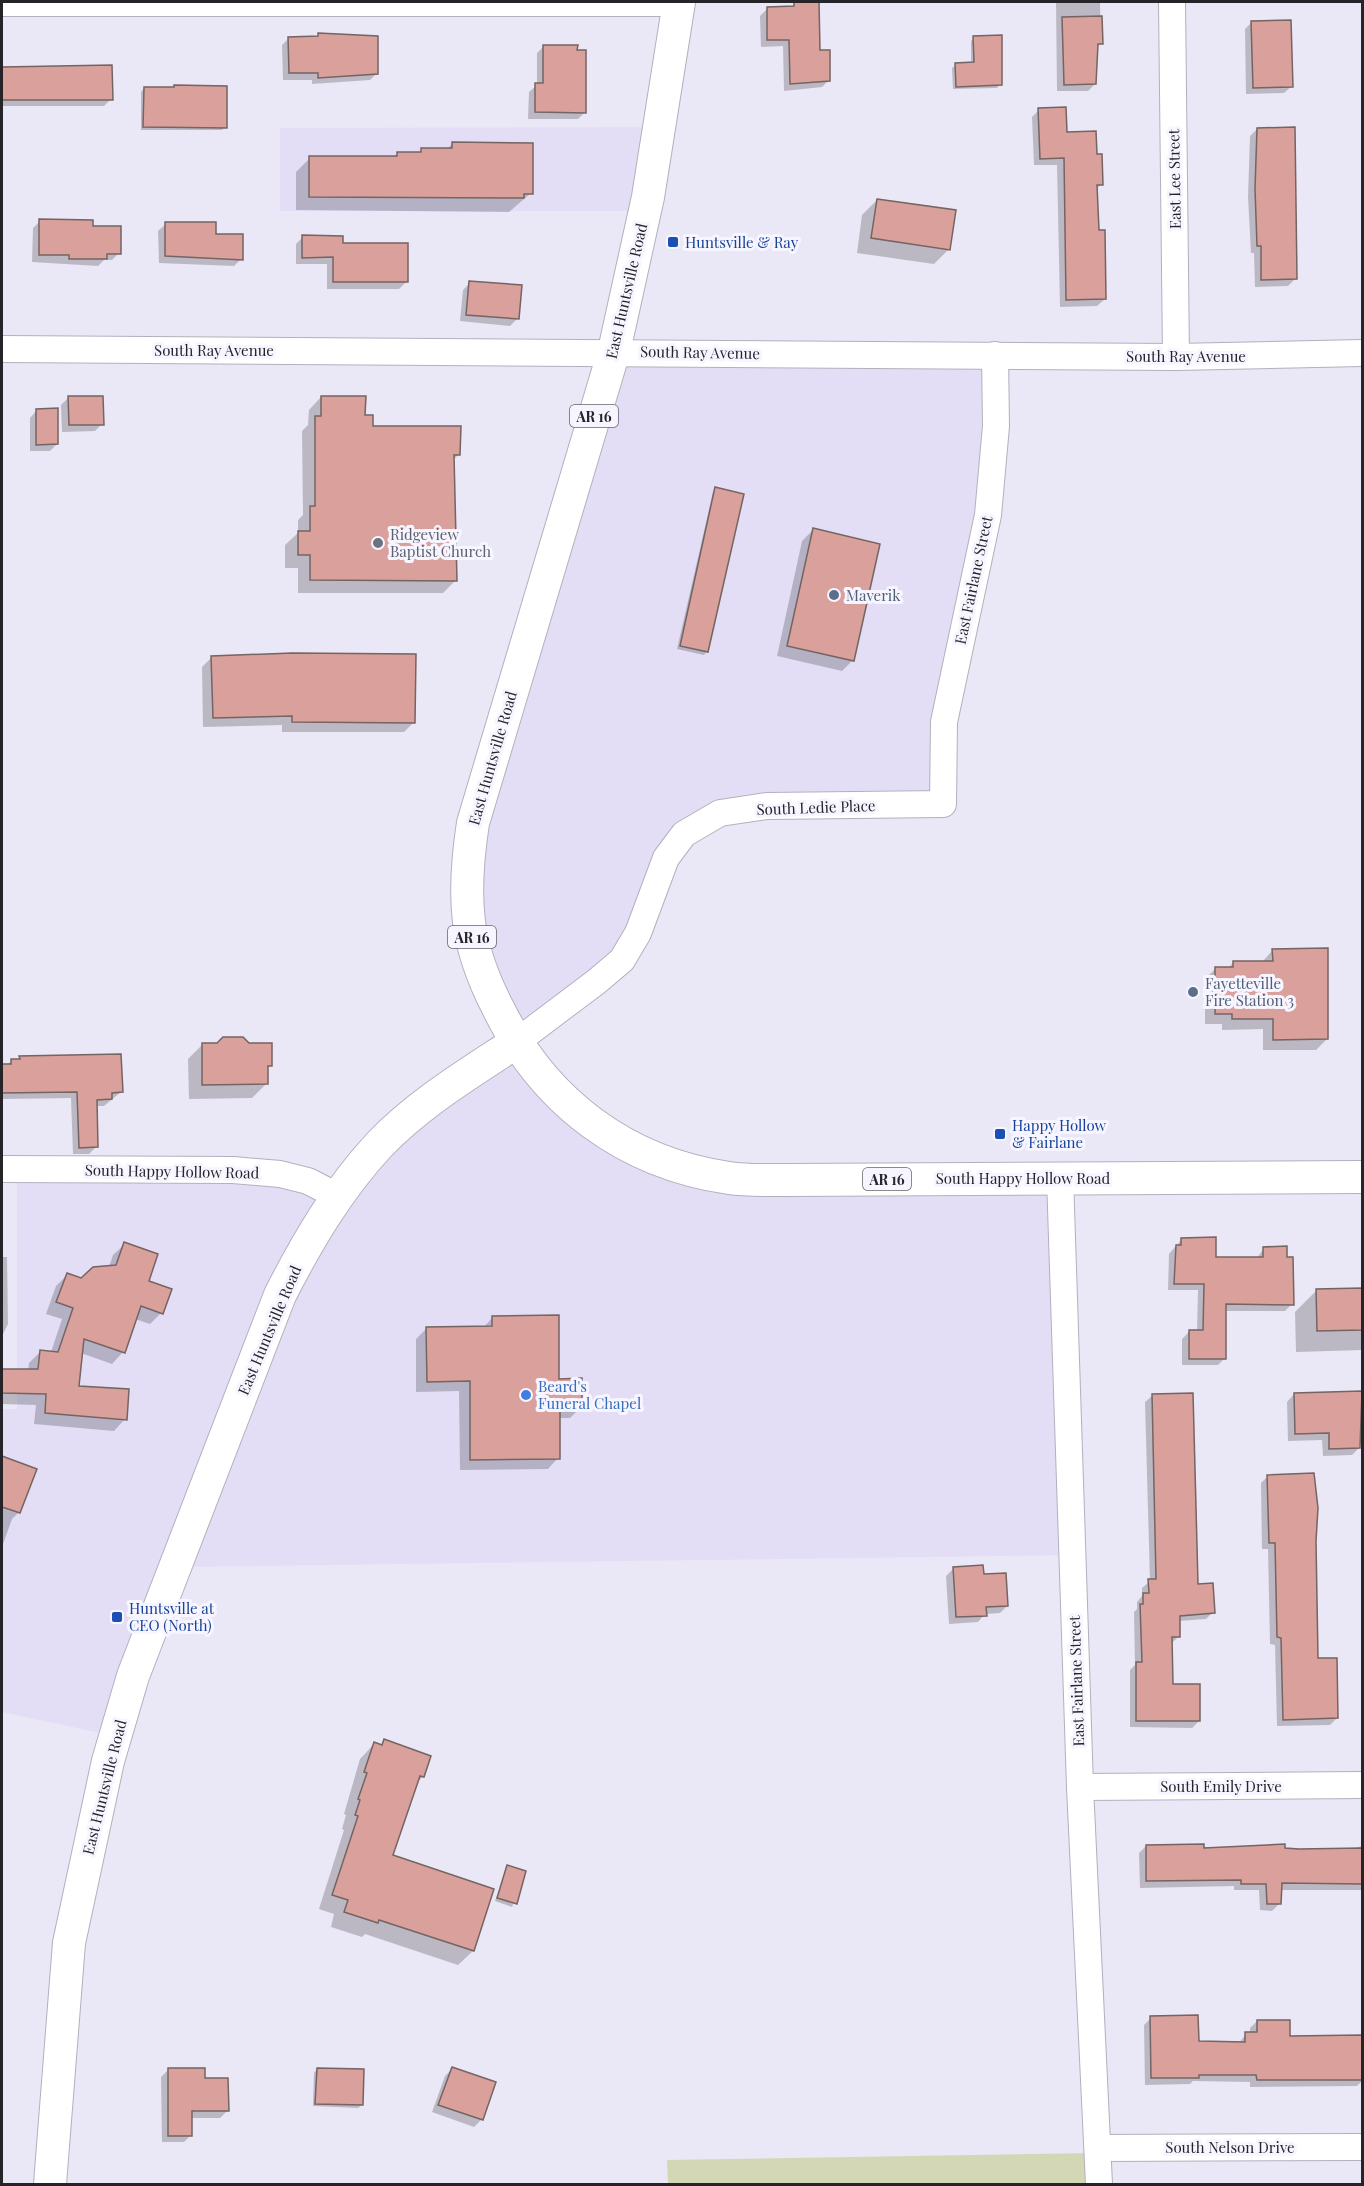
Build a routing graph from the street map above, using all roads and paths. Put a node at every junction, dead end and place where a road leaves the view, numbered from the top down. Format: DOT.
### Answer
graph roads {
  1 [pos="679,2"];
  2 [pos="1172,2"];
  3 [pos="2,3"];
  4 [pos="2,349"];
  5 [pos="614,351"];
  6 [pos="1362,353"];
  7 [pos="995,355"];
  8 [pos="1176,357"];
  9 [pos="943,804"];
  10 [pos="514,1042"];
  11 [pos="2,1170"];
  12 [pos="1060,1177"];
  13 [pos="1362,1178"];
  14 [pos="339,1197"];
  15 [pos="1362,1785"];
  16 [pos="1080,1787"];
  17 [pos="1362,2147"];
  18 [pos="1098,2148"];
  19 [pos="50,2184"];
  20 [pos="1099,2184"];
  1 -- 3 [label="street"];
  1 -- 5 [label="main road, East Huntsville Road / AR 16"];
  2 -- 8 [label="street, East Lee Street"];
  4 -- 5 [label="street, South Ray Avenue"];
  5 -- 7 [label="street, South Ray Avenue"];
  5 -- 10 [label="main road, East Huntsville Road / AR 16"];
  6 -- 8 [label="street, South Ray Avenue"];
  7 -- 8 [label="street, South Ray Avenue"];
  7 -- 9 [label="street, East Fairlane Street"];
  9 -- 10 [label="street, South Ledie Place"];
  10 -- 12 [label="main road, South Happy Hollow Road / AR 16"];
  10 -- 14 [label="main road, East Huntsville Road"];
  11 -- 14 [label="street, South Happy Hollow Road"];
  12 -- 13 [label="main road, South Happy Hollow Road / AR 16"];
  12 -- 16 [label="street, East Fairlane Street"];
  14 -- 19 [label="main road, East Huntsville Road"];
  15 -- 16 [label="street, South Emily Drive"];
  16 -- 18 [label="street, East Fairlane Street"];
  17 -- 18 [label="street, South Nelson Drive"];
  18 -- 20 [label="street, East Fairlane Street"];
}
